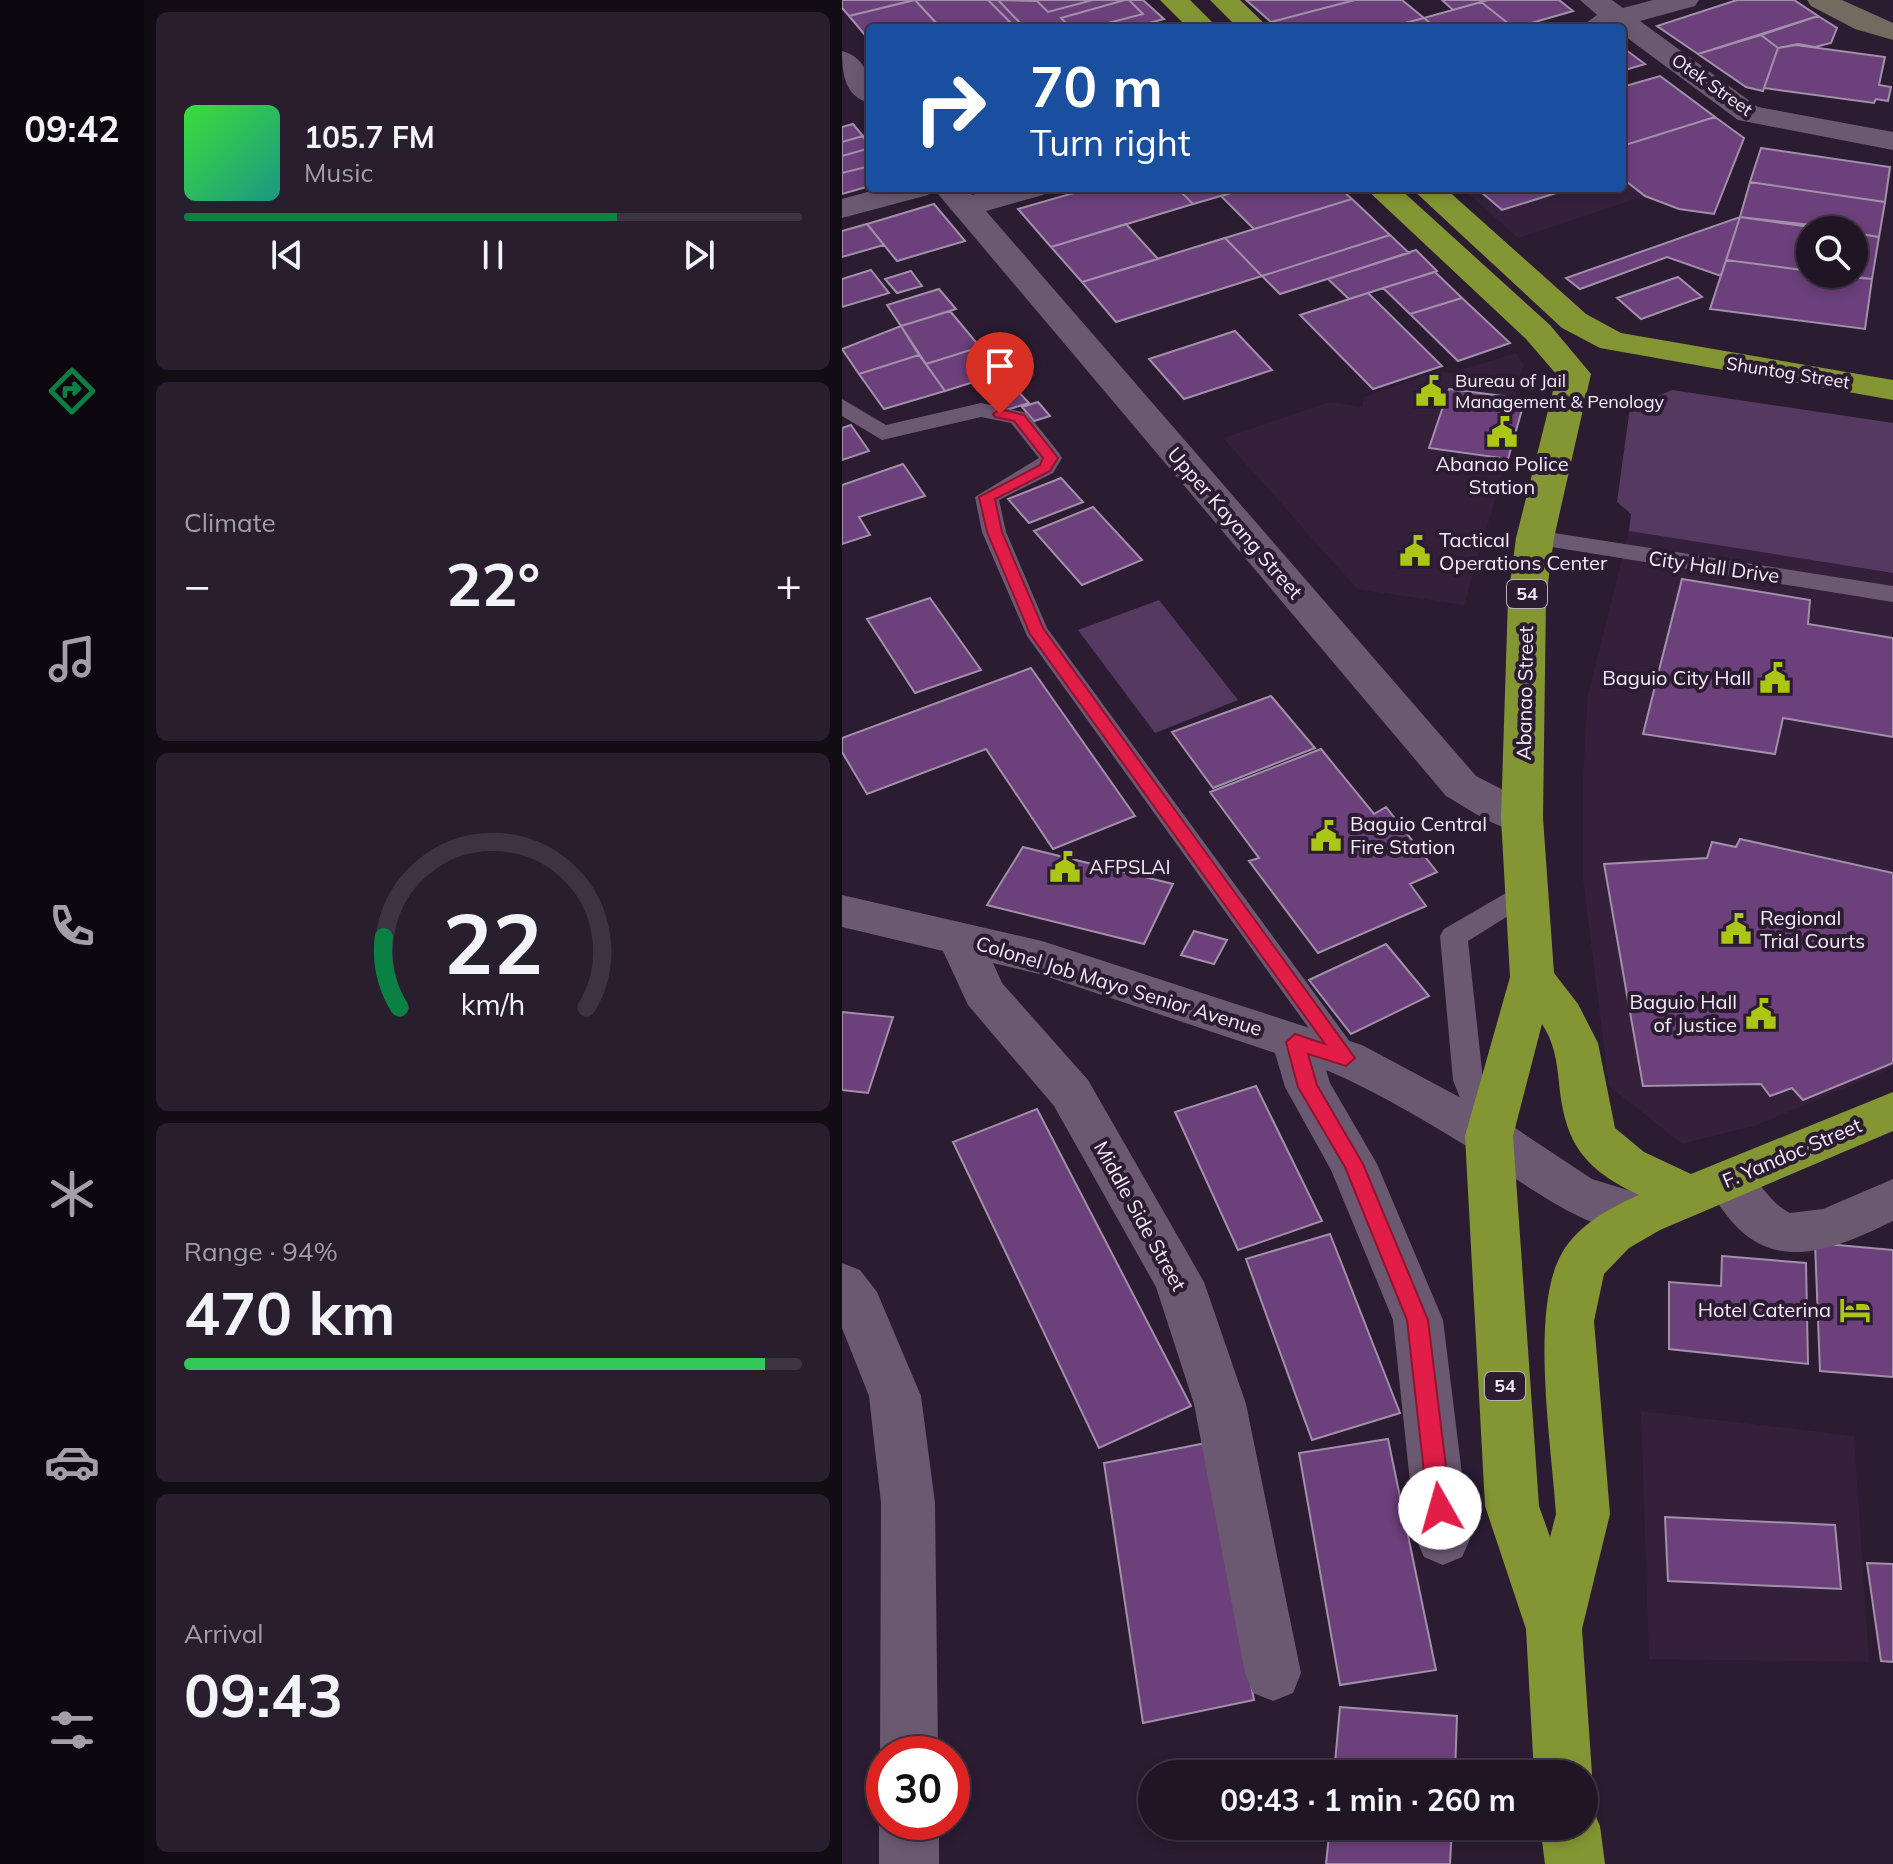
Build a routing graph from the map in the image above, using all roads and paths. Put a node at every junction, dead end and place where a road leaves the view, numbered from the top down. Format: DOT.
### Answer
graph roads {
  1 [pos="1174,0"];
  2 [pos="1224,0"];
  3 [pos="1594,0"];
  4 [pos="1685,0"];
  5 [pos="1821,0"];
  6 [pos="1619,18"];
  7 [pos="1200,24"];
  8 [pos="1251,24"];
  9 [pos="1597,24"];
  10 [pos="1893,32"];
  11 [pos="842,60"];
  12 [pos="866,89"];
  13 [pos="1893,141"];
  14 [pos="903,192"];
  15 [pos="1002,192"];
  16 [pos="1386,192"];
  17 [pos="1431,192"];
  18 [pos="957,198"];
  19 [pos="842,209"];
  20 [pos="1457,215"];
  21 [pos="1423,225"];
  22 [pos="1683,356"];
  23 [pos="1574,374"];
  24 [pos="1892,386"];
  25 [pos="842,406"];
  26 [pos="1535,538"];
  27 [pos="1893,594"];
  28 [pos="1522,818"];
  29 [pos="1525,892"];
  30 [pos="842,911"];
  31 [pos="958,936"];
  32 [pos="1532,977"];
  33 [pos="1295,1042"];
  34 [pos="1346,1058"];
  35 [pos="1893,1111"];
  36 [pos="1489,1136"];
  37 [pos="1709,1187"];
  38 [pos="1893,1199"];
  39 [pos="1643,1215"];
  40 [pos="842,1285"];
  41 [pos="1443,1539"];
  42 [pos="1554,1629"];
  43 [pos="1273,1673"];
  44 [pos="909,1736"];
  45 [pos="1562,1760"];
  46 [pos="909,1840"];
  47 [pos="1572,1840"];
  48 [pos="909,1864"];
  49 [pos="1575,1864"];
  1 -- 7 [label="highway"];
  2 -- 8 [label="highway"];
  3 -- 6 [label="street, Otek Street"];
  4 -- 6 [label="street"];
  5 -- 10 [label="street"];
  6 -- 9 [label="street"];
  6 -- 13 [label="street, Otek Street"];
  11 -- 12 [label="street"];
  14 -- 19 [label="street"];
  15 -- 18 [label="street"];
  16 -- 21 [label="highway"];
  17 -- 20 [label="highway"];
  18 -- 28 [label="street, Upper Kayang Street"];
  20 -- 21 [label="highway"];
  20 -- 22 [label="highway, Shuntog Street"];
  21 -- 23 [label="highway"];
  22 -- 23 [label="highway, Shuntog Street"];
  22 -- 24 [label="highway, Shuntog Street"];
  23 -- 26 [label="highway, Abanao Street / 54"];
  25 -- 34 [label="lane"];
  26 -- 27 [label="lane, City Hall Drive"];
  26 -- 28 [label="highway, Abanao Street / 54"];
  28 -- 29 [label="highway, Abanao Street / 54"];
  29 -- 32 [label="highway, Abanao Street / 54"];
  29 -- 36 [label="lane"];
  30 -- 31 [label="street, Colonel Job Mayo Senior Avenue"];
  31 -- 33 [label="street, Colonel Job Mayo Senior Avenue"];
  31 -- 43 [label="street, Middle Side Street"];
  32 -- 36 [label="highway, Abanao Street / 54"];
  32 -- 37 [label="highway"];
  33 -- 34 [label="street, Colonel Job Mayo Senior Avenue"];
  33 -- 41 [label="street"];
  34 -- 36 [label="street, Colonel Job Mayo Senior Avenue"];
  35 -- 37 [label="highway, F. Yandoc Street"];
  36 -- 39 [label="street, Colonel Job Mayo Senior Avenue"];
  36 -- 42 [label="highway, 54"];
  37 -- 38 [label="street"];
  37 -- 39 [label="highway, F. Yandoc Street"];
  39 -- 42 [label="highway, F. Yandoc Street"];
  40 -- 44 [label="street"];
  42 -- 45 [label="highway, 54"];
  46 -- 48 [label="street"];
  47 -- 49 [label="highway"];
}
